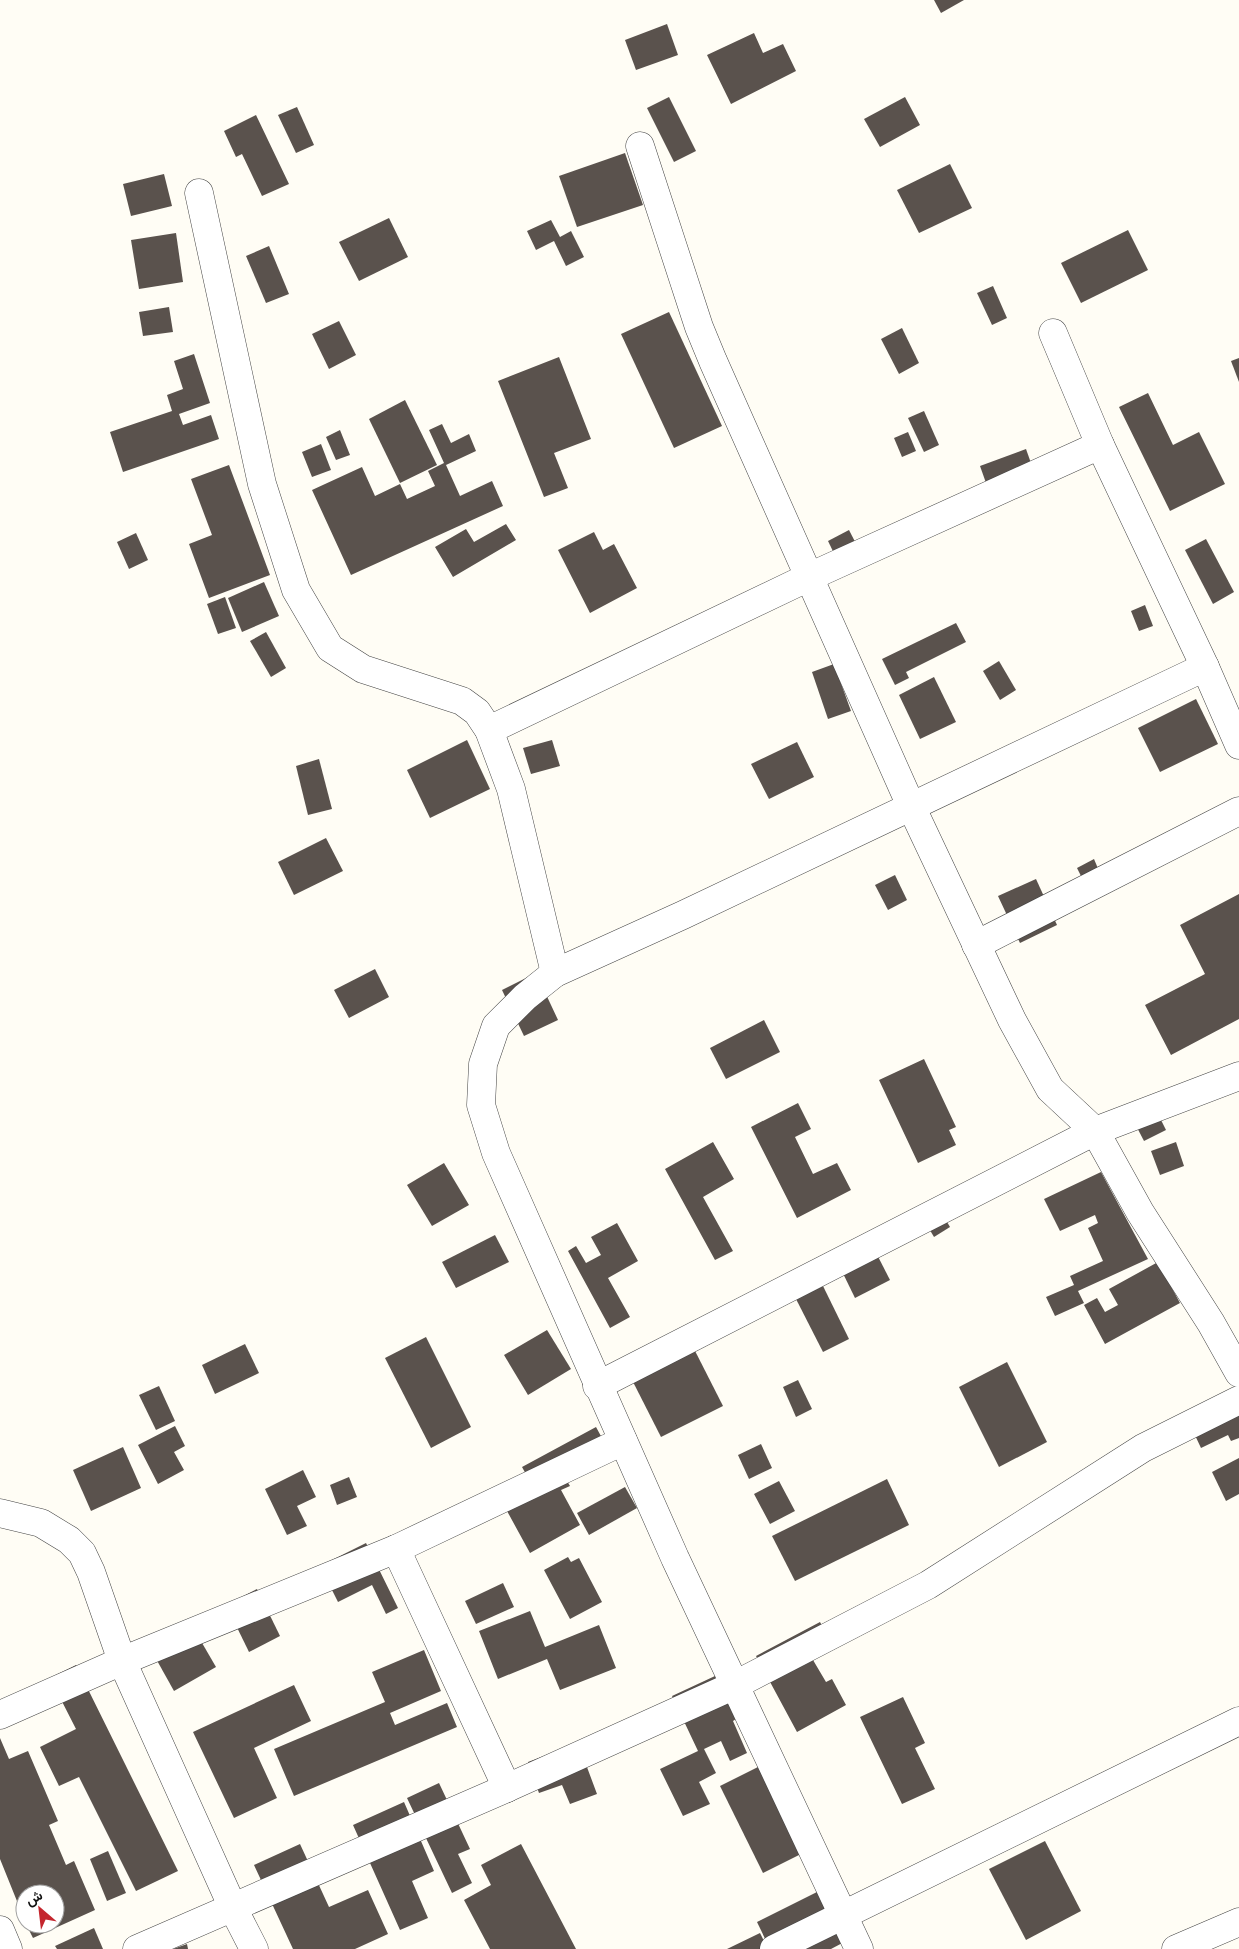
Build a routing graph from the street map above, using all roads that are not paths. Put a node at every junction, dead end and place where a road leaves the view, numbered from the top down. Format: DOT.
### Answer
graph roads {
  1 [pos="640,146"];
  2 [pos="199,193"];
  3 [pos="1053,333"];
  4 [pos="1100,445"];
  5 [pos="809,577"];
  6 [pos="1205,667"];
  7 [pos="489,730"];
  8 [pos="1239,745"];
  9 [pos="911,806"];
  10 [pos="1239,811"];
  11 [pos="976,945"];
  12 [pos="555,973"];
  13 [pos="1239,1076"];
  14 [pos="1095,1131"];
  15 [pos="1239,1373"];
  16 [pos="597,1386"];
  17 [pos="1239,1400"];
  18 [pos="623,1441"];
  19 [pos="0,1513"];
  20 [pos="396,1549"];
  21 [pos="122,1661"];
  22 [pos="736,1685"];
  23 [pos="0,1715"];
  24 [pos="1239,1721"];
  25 [pos="507,1788"];
  26 [pos="233,1908"];
  27 [pos="844,1916"];
  28 [pos="1239,1922"];
  29 [pos="0,1930"];
  30 [pos="8,1949"];
  31 [pos="137,1949"];
  32 [pos="254,1949"];
  33 [pos="774,1949"];
  34 [pos="859,1949"];
  35 [pos="1176,1949"];
  1 -- 5 [label="street"];
  2 -- 7 [label="street"];
  3 -- 4 [label="street"];
  4 -- 5 [label="street"];
  4 -- 6 [label="street"];
  5 -- 7 [label="street"];
  5 -- 9 [label="street"];
  6 -- 8 [label="street"];
  6 -- 9 [label="street"];
  7 -- 12 [label="street"];
  9 -- 11 [label="street"];
  9 -- 12 [label="street"];
  10 -- 11 [label="street"];
  11 -- 14 [label="street"];
  12 -- 16 [label="street"];
  13 -- 14 [label="street"];
  14 -- 15 [label="street"];
  14 -- 16 [label="street"];
  16 -- 18 [label="street"];
  17 -- 22 [label="street"];
  18 -- 20 [label="street"];
  18 -- 22 [label="street"];
  19 -- 21 [label="street"];
  20 -- 21 [label="street"];
  20 -- 25 [label="street"];
  21 -- 23 [label="street"];
  21 -- 26 [label="street"];
  22 -- 25 [label="street"];
  22 -- 27 [label="street"];
  24 -- 27 [label="street"];
  25 -- 26 [label="street"];
  26 -- 31 [label="street"];
  26 -- 32 [label="street"];
  27 -- 33 [label="street"];
  27 -- 34 [label="street"];
  28 -- 35 [label="street"];
  29 -- 30 [label="street"];
}
